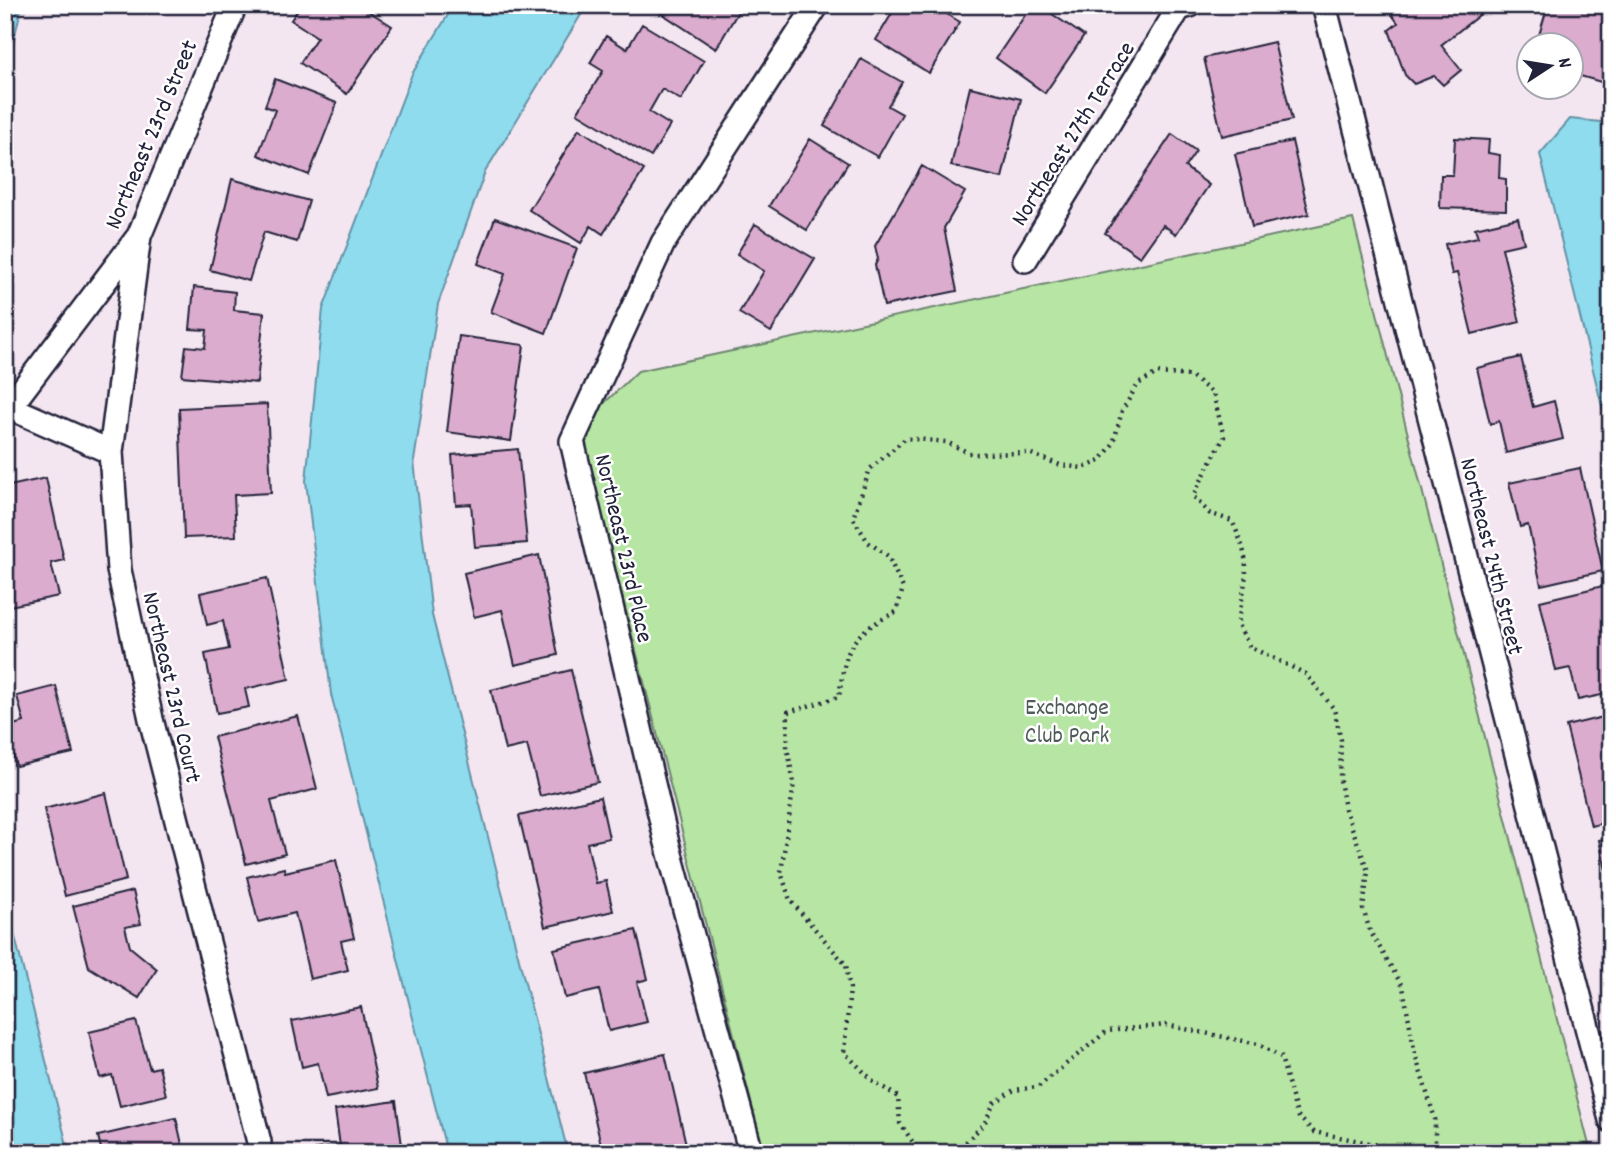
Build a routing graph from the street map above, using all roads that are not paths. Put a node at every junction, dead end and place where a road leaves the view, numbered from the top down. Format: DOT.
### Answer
graph roads {
  1 [pos="235,5"];
  2 [pos="817,5"];
  3 [pos="1190,5"];
  4 [pos="1324,5"];
  5 [pos="139,236"];
  6 [pos="1025,260"];
  7 [pos="8,411"];
  8 [pos="111,452"];
  9 [pos="1611,1120"];
  10 [pos="259,1142"];
  11 [pos="751,1153"];
  1 -- 5 [label="street, Northeast 23rd Street"];
  2 -- 11 [label="street, Northeast 23rd Place"];
  3 -- 6 [label="street, Northeast 27th Terrace"];
  4 -- 9 [label="street, Northeast 24th Street"];
  5 -- 7 [label="street, Northeast 23rd Street"];
  5 -- 8 [label="street, Northeast 23rd Court"];
  7 -- 8 [label="street"];
  8 -- 10 [label="street, Northeast 23rd Court"];
}
